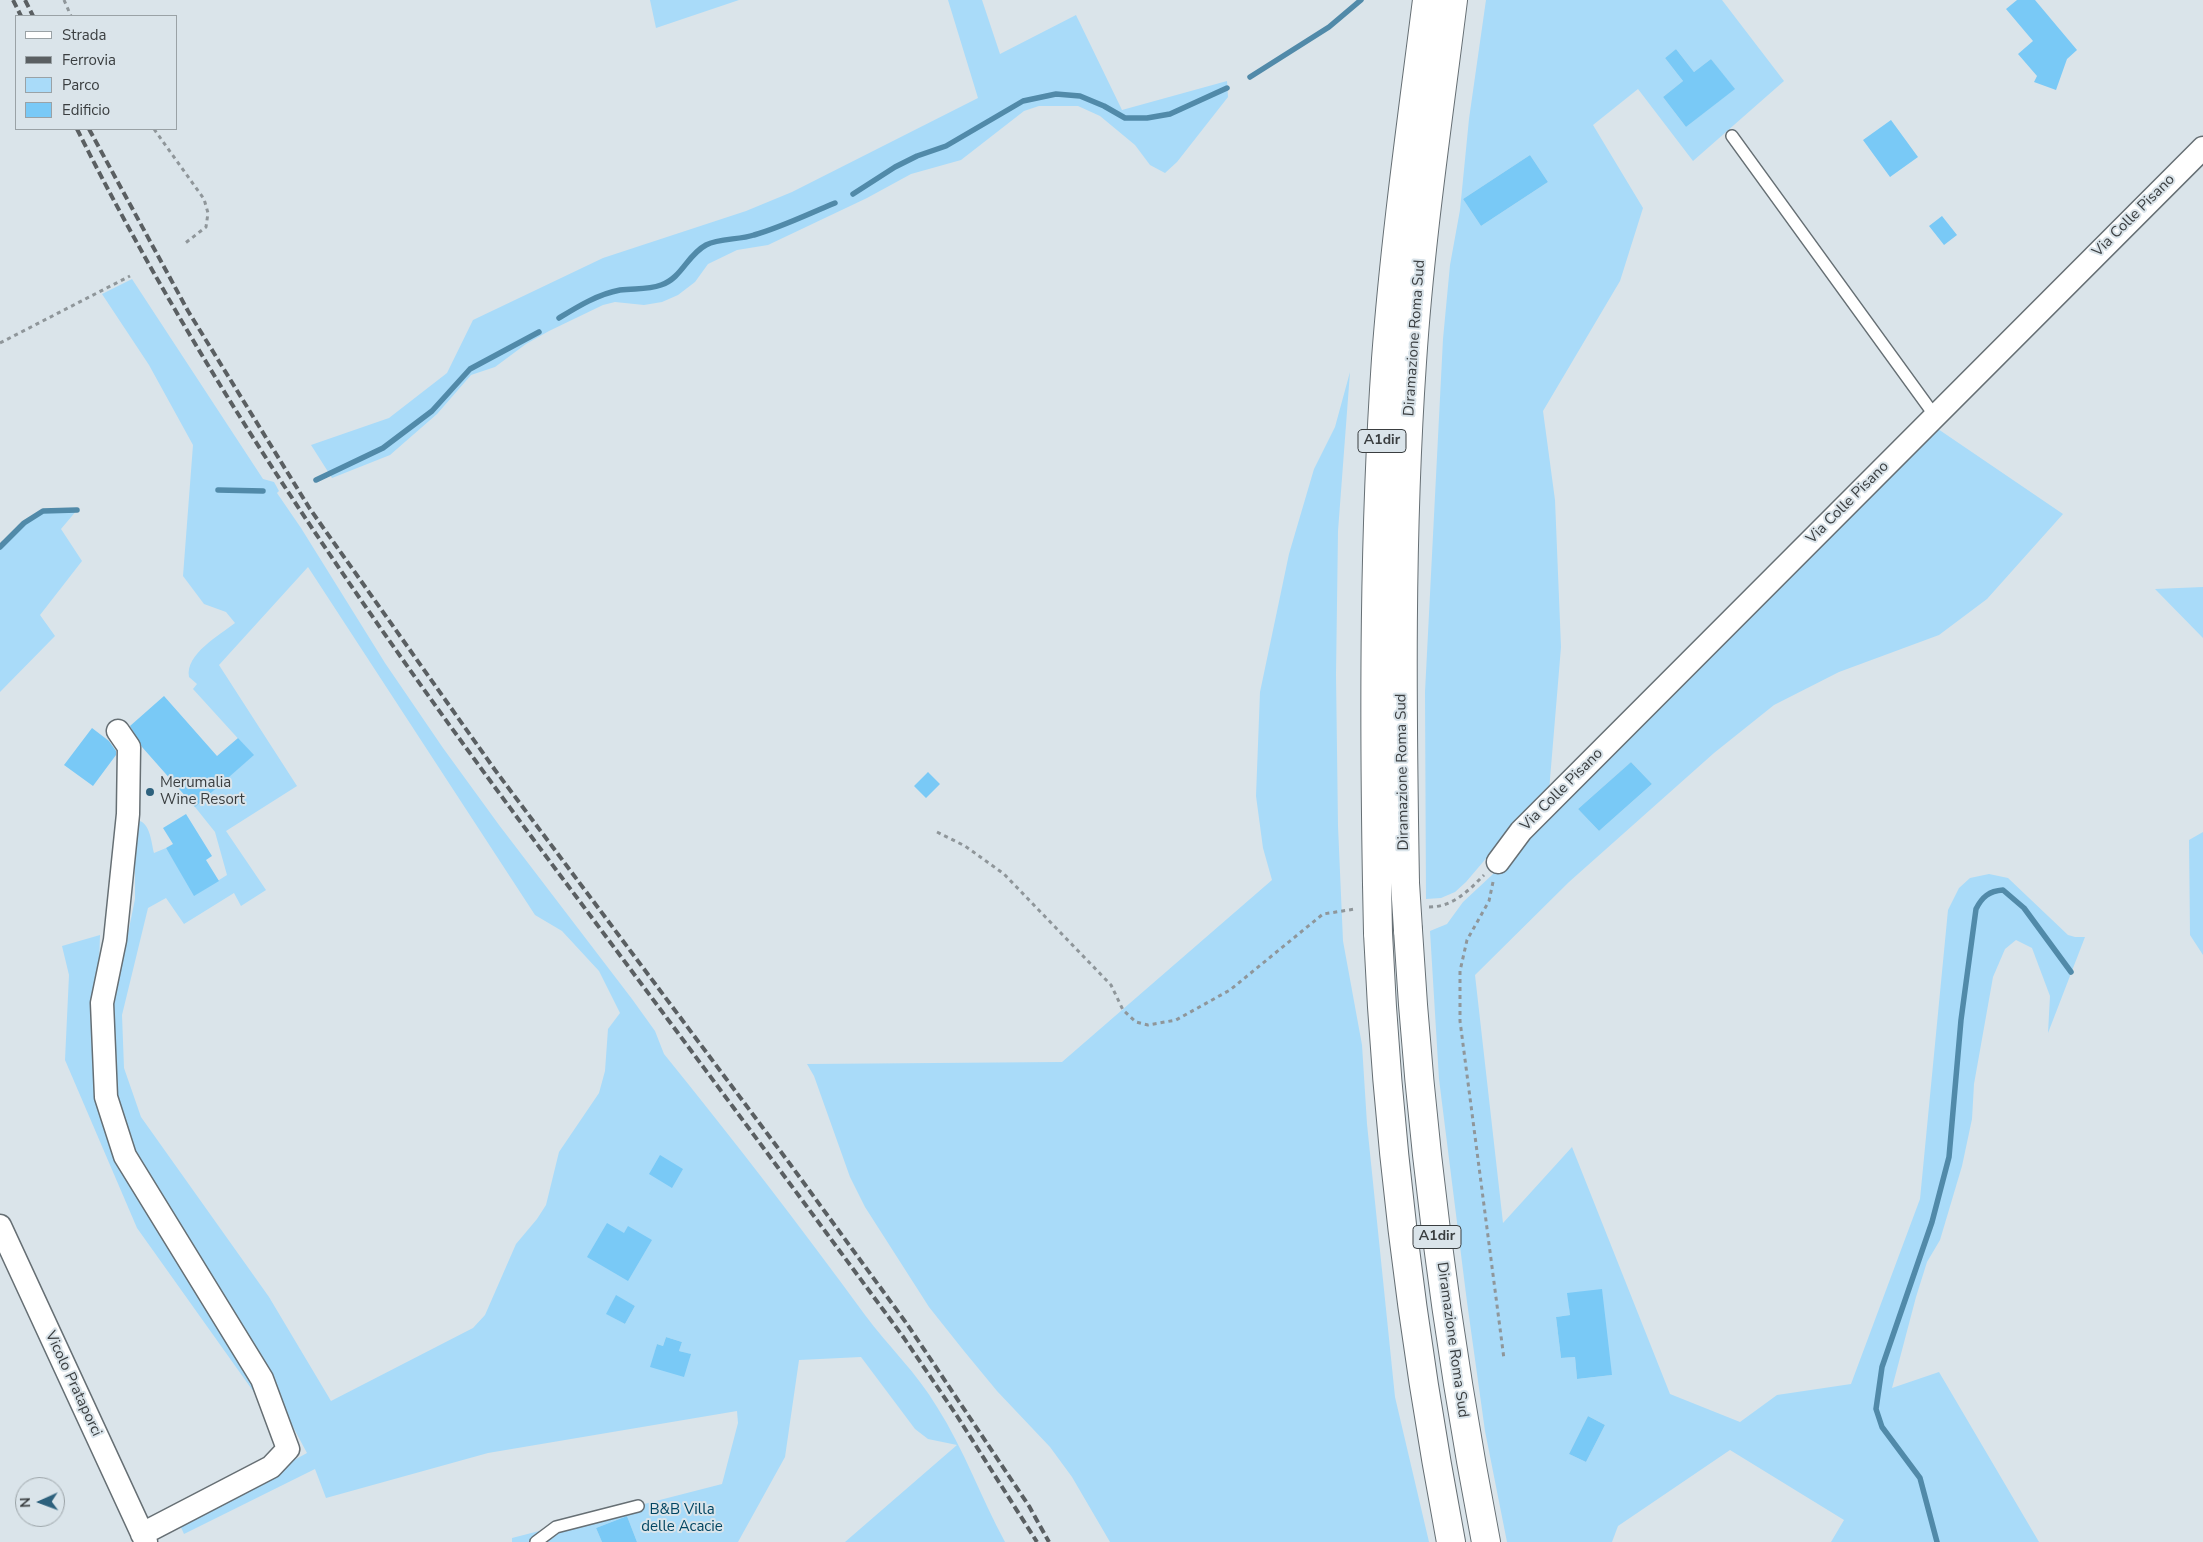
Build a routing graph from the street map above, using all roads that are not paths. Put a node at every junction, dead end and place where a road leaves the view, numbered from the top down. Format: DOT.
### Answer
graph roads {
  1 [pos="1427,0"];
  2 [pos="1453,0"];
  3 [pos="1732,136"];
  4 [pos="2203,148"];
  5 [pos="1935,416"];
  6 [pos="118,731"];
  7 [pos="1498,862"];
  8 [pos="0,1226"];
  9 [pos="638,1506"];
  10 [pos="144,1538"];
  11 [pos="536,1542"];
  12 [pos="1451,1542"];
  13 [pos="1486,1542"];
  1 -- 12 [label="highway, Diramazione Roma Sud / A1dir, bridge"];
  2 -- 13 [label="highway, Diramazione Roma Sud / A1dir, bridge"];
  3 -- 5 [label="lane"];
  4 -- 5 [label="street, Via Colle Pisano"];
  5 -- 7 [label="street, Via Colle Pisano"];
  6 -- 10 [label="street"];
  8 -- 10 [label="street, Vicolo Prataporci"];
  9 -- 11 [label="lane"];
}
